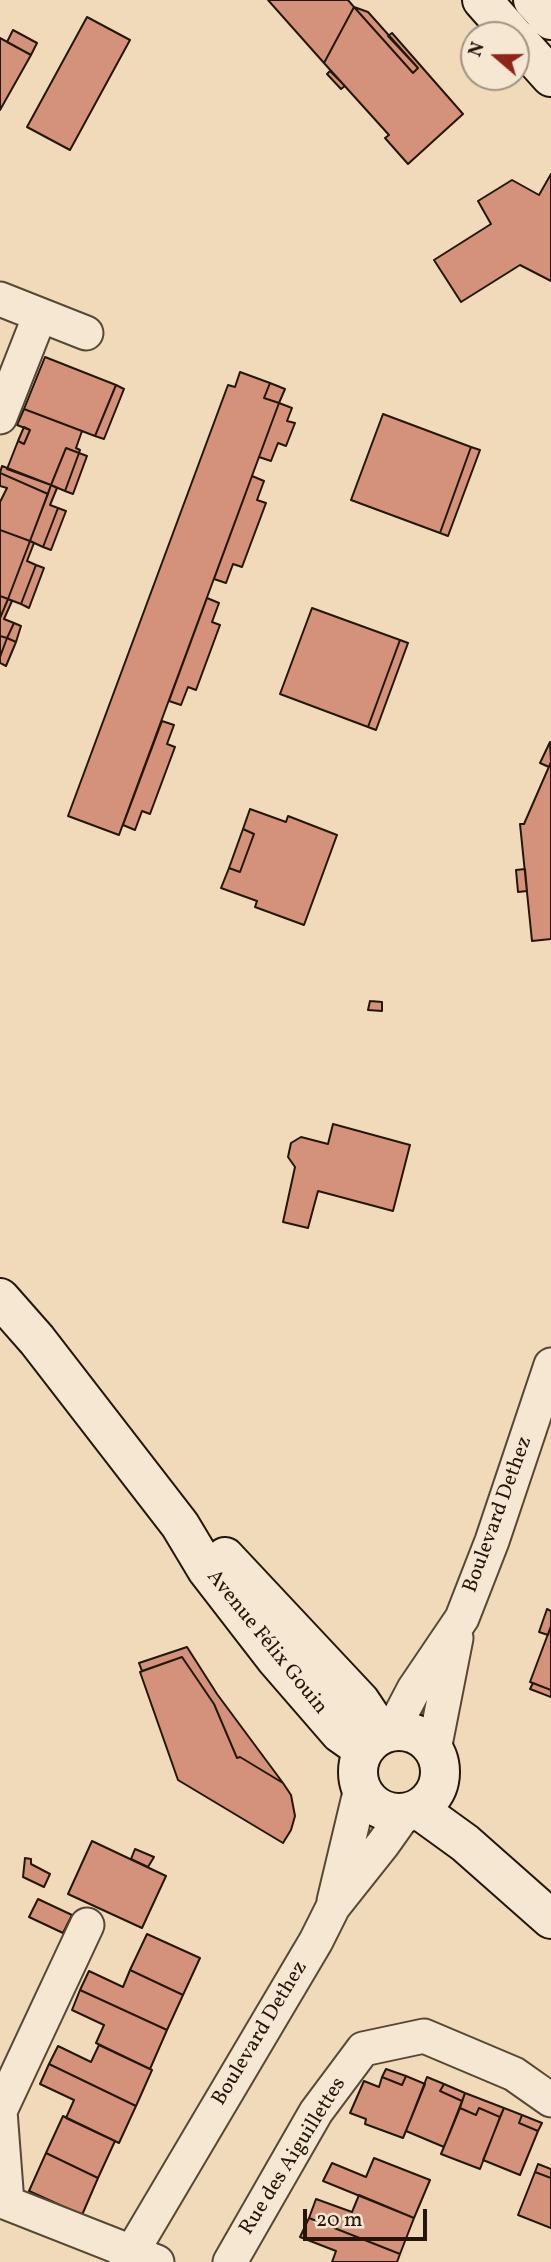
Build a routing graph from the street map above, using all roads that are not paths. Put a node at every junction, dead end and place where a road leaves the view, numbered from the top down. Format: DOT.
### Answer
graph roads {
  1 [pos="482,0"];
  2 [pos="533,0"];
  3 [pos="551,20"];
  4 [pos="501,21"];
  5 [pos="530,54"];
  6 [pos="551,77"];
  7 [pos="0,299"];
  8 [pos="40,315"];
  9 [pos="86,334"];
  10 [pos="0,417"];
  11 [pos="0,1298"];
  12 [pos="551,1365"];
  13 [pos="458,1625"];
  14 [pos="379,1738"];
  15 [pos="434,1750"];
  16 [pos="361,1788"];
  17 [pos="420,1804"];
  18 [pos="333,1907"];
  19 [pos="551,1919"];
  20 [pos="87,1925"];
  21 [pos="551,2100"];
  22 [pos="138,2258"];
  23 [pos="230,2262"];
  1 -- 4 [label="main road"];
  2 -- 3 [label="main road"];
  5 -- 6 [label="main road"];
  7 -- 8 [label="street"];
  8 -- 9 [label="street"];
  8 -- 10 [label="street"];
  11 -- 14 [label="main road, Avenue Félix Gouin"];
  12 -- 13 [label="street, Boulevard Dethez"];
  13 -- 14 [label="street, Boulevard Dethez"];
  13 -- 15 [label="street"];
  14 -- 15 [label="main road, Avenue Félix Gouin"];
  14 -- 16 [label="main road"];
  15 -- 17 [label="main road"];
  16 -- 17 [label="main road"];
  16 -- 18 [label="street"];
  17 -- 18 [label="street, Boulevard Dethez"];
  17 -- 19 [label="main road"];
  18 -- 22 [label="street, Boulevard Dethez"];
  20 -- 22 [label="street"];
  21 -- 23 [label="street, Rue des Aiguillettes"];
}
